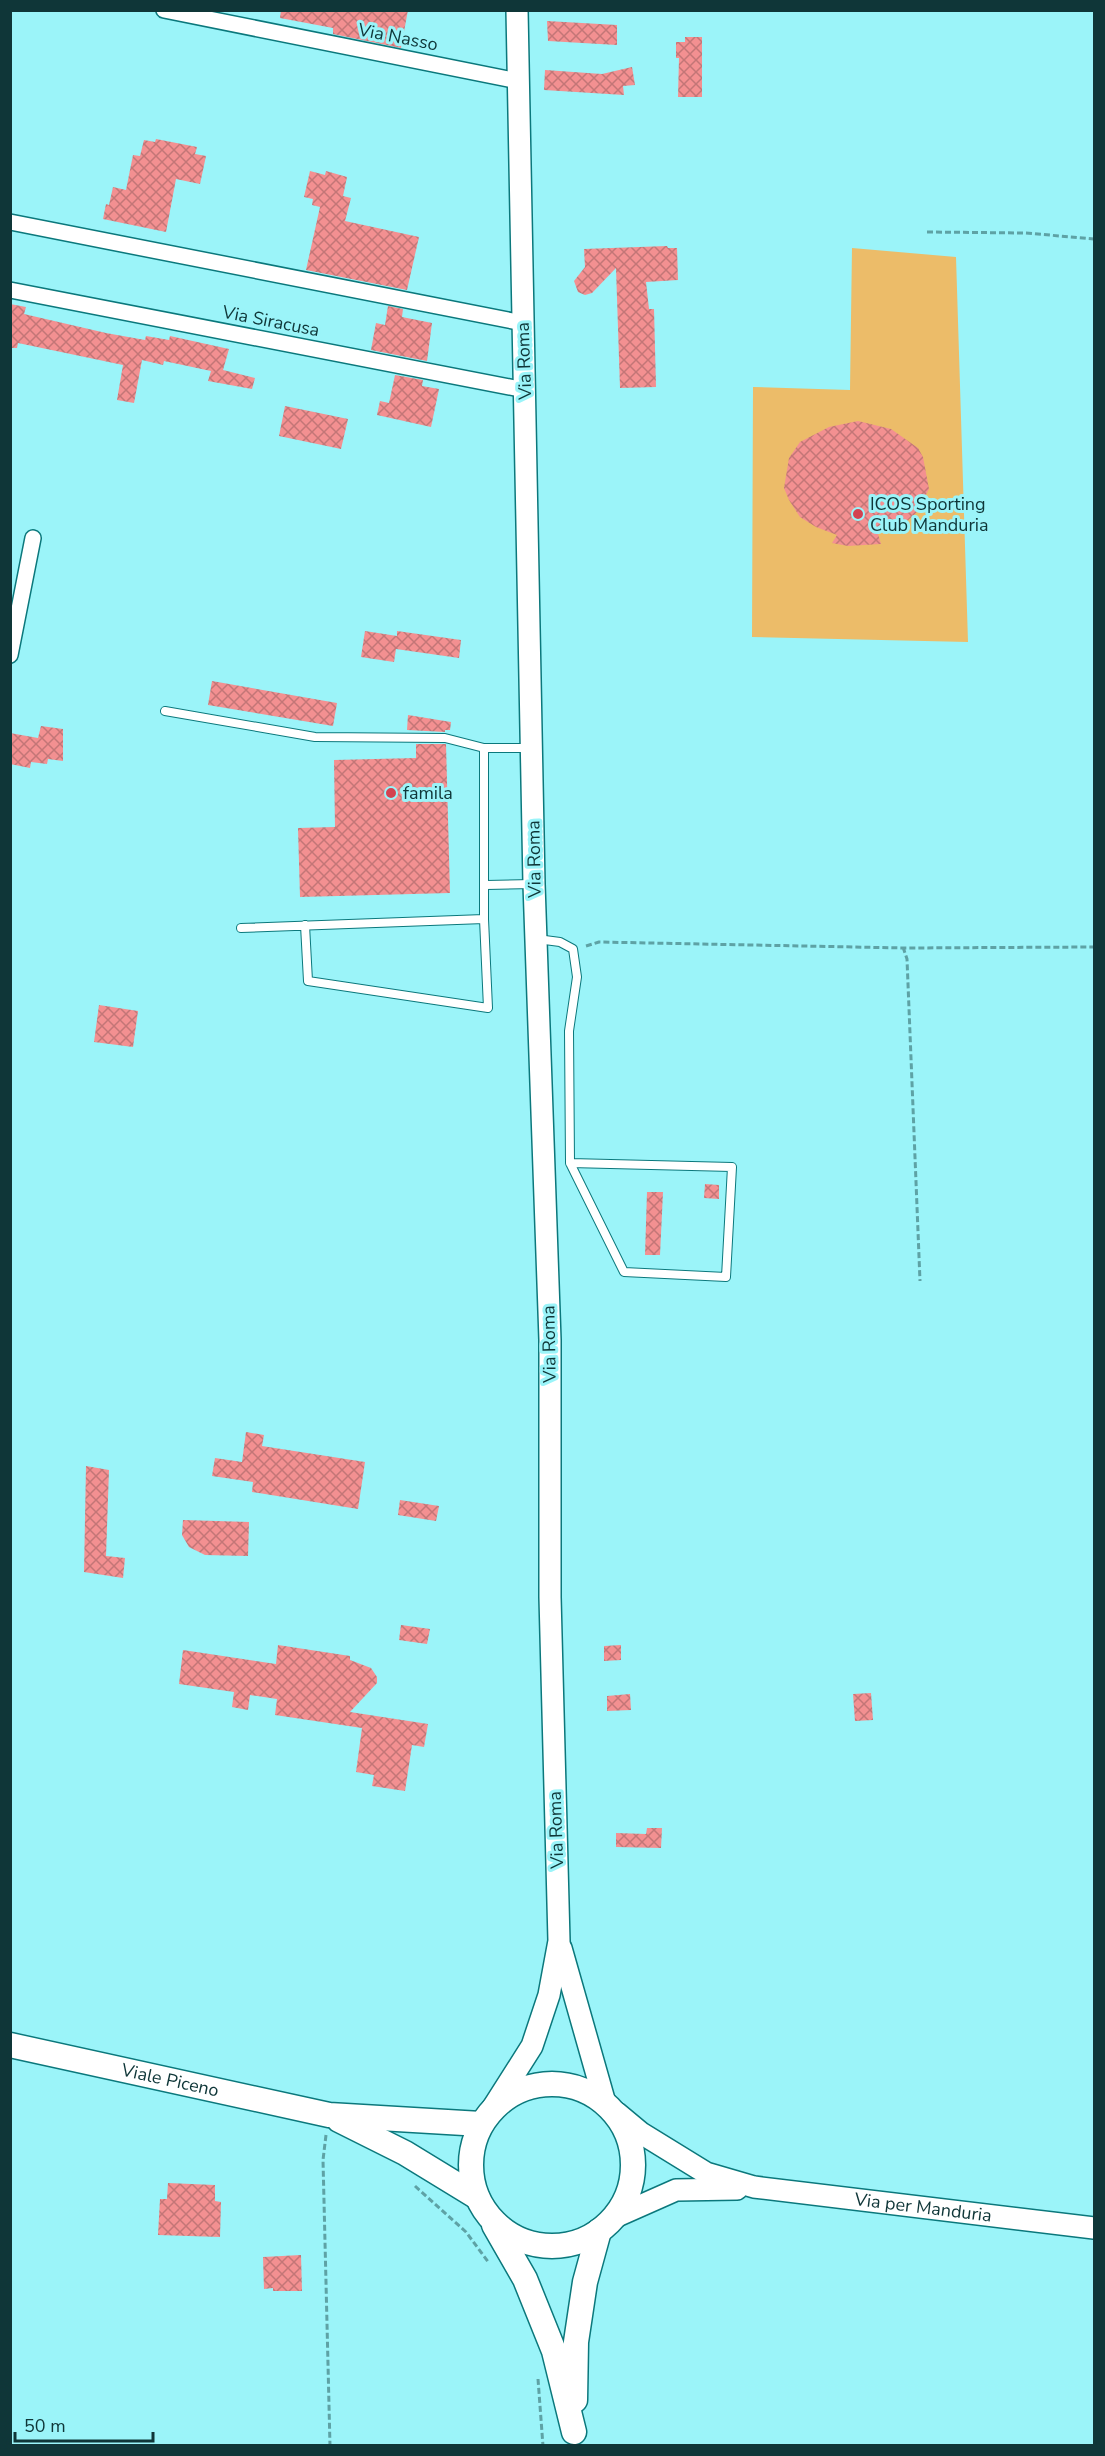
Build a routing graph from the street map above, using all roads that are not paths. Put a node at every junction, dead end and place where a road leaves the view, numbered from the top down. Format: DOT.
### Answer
graph roads {
  1 [pos="164,10"];
  2 [pos="517,10"];
  3 [pos="518,81"];
  4 [pos="10,222"];
  5 [pos="10,290"];
  6 [pos="523,323"];
  7 [pos="525,390"];
  8 [pos="33,538"];
  9 [pos="13,625"];
  10 [pos="10,655"];
  11 [pos="165,711"];
  12 [pos="484,748"];
  13 [pos="533,748"];
  14 [pos="534,884"];
  15 [pos="486,885"];
  16 [pos="484,919"];
  17 [pos="305,926"];
  18 [pos="242,928"];
  19 [pos="536,939"];
  20 [pos="570,1163"];
  21 [pos="559,1941"];
  22 [pos="10,2045"];
  23 [pos="611,2108"];
  24 [pos="487,2116"];
  25 [pos="328,2126"];
  26 [pos="754,2187"];
  27 [pos="477,2197"];
  28 [pos="492,2220"];
  29 [pos="607,2224"];
  30 [pos="1095,2228"];
  31 [pos="574,2438"];
  1 -- 3 [label="street, Via Nasso"];
  2 -- 3 [label="street, Via Roma"];
  3 -- 6 [label="street, Via Roma"];
  4 -- 6 [label="street"];
  5 -- 7 [label="street, Via Siracusa"];
  6 -- 7 [label="street, Via Roma"];
  7 -- 13 [label="street, Via Roma"];
  8 -- 9 [label="street"];
  9 -- 10 [label="street"];
  11 -- 12 [label="lane"];
  12 -- 13 [label="lane"];
  12 -- 15 [label="lane"];
  13 -- 14 [label="street, Via Roma"];
  14 -- 15 [label="lane"];
  14 -- 19 [label="street, Via Roma"];
  15 -- 16 [label="lane"];
  16 -- 17 [label="lane"];
  16 -- 17 [label="lane"];
  17 -- 18 [label="lane"];
  19 -- 20 [label="lane"];
  19 -- 21 [label="street, Via Roma"];
  20 -- 20 [label="lane"];
  21 -- 23 [label="street, Via Roma"];
  21 -- 24 [label="street, Via Roma"];
  22 -- 25 [label="main road, Viale Piceno"];
  23 -- 24 [label="main road"];
  23 -- 26 [label="street, Via per Manduria"];
  23 -- 29 [label="main road"];
  24 -- 25 [label="main road, Viale Piceno"];
  24 -- 27 [label="main road"];
  25 -- 27 [label="main road, Viale Piceno"];
  26 -- 29 [label="street, Via per Manduria"];
  26 -- 30 [label="street, Via per Manduria"];
  27 -- 28 [label="main road"];
  28 -- 29 [label="main road"];
  28 -- 31 [label="main road"];
  29 -- 31 [label="main road"];
}
